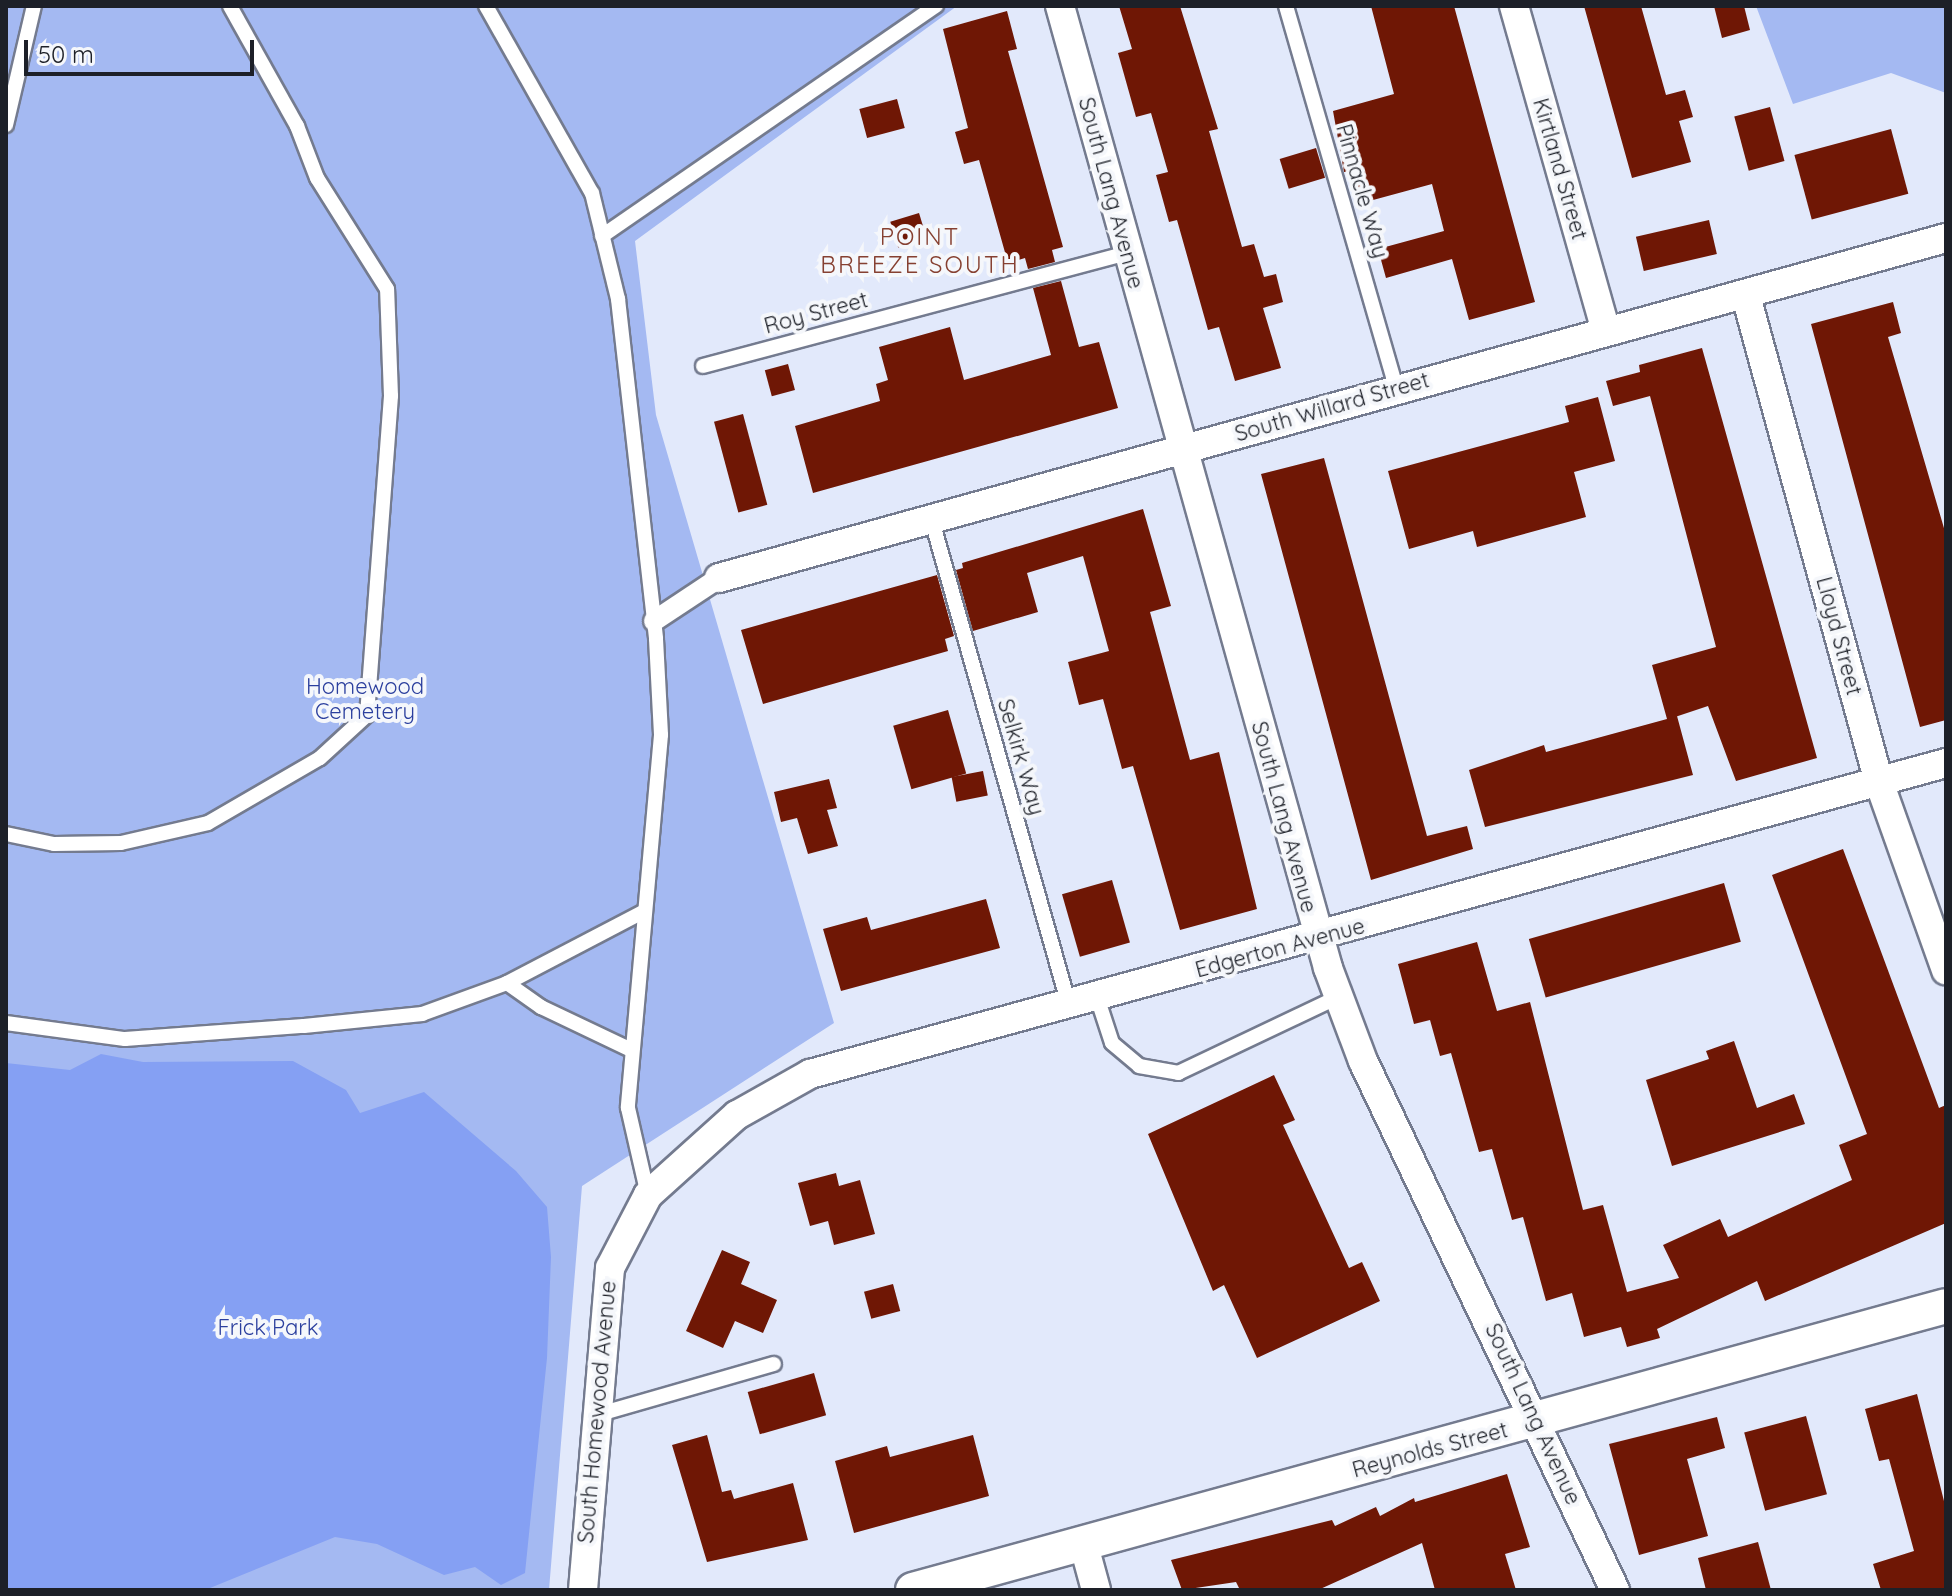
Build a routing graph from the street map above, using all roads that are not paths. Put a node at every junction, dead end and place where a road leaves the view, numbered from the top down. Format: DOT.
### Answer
graph roads {
  1 [pos="34,6"];
  2 [pos="230,6"];
  3 [pos="486,6"];
  4 [pos="936,6"];
  5 [pos="1060,6"];
  6 [pos="1286,6"];
  7 [pos="1514,6"];
  8 [pos="6,125"];
  9 [pos="602,236"];
  10 [pos="1946,238"];
  11 [pos="1127,253"];
  12 [pos="1746,296"];
  13 [pos="1606,331"];
  14 [pos="703,366"];
  15 [pos="1396,388"];
  16 [pos="1184,450"];
  17 [pos="932,521"];
  18 [pos="719,578"];
  19 [pos="654,621"];
  20 [pos="1946,763"];
  21 [pos="1879,782"];
  22 [pos="6,834"];
  23 [pos="643,912"];
  24 [pos="1318,938"];
  25 [pos="1946,970"];
  26 [pos="507,983"];
  27 [pos="1097,997"];
  28 [pos="1338,997"];
  29 [pos="1069,1005"];
  30 [pos="6,1023"];
  31 [pos="629,1049"];
  32 [pos="648,1195"];
  33 [pos="1946,1306"];
  34 [pos="774,1364"];
  35 [pos="596,1415"];
  36 [pos="1537,1421"];
  37 [pos="1083,1542"];
  38 [pos="583,1590"];
  39 [pos="913,1590"];
  40 [pos="1096,1590"];
  41 [pos="1615,1590"];
  1 -- 8 [label="lane"];
  2 -- 22 [label="lane"];
  3 -- 9 [label="lane"];
  4 -- 9 [label="lane"];
  5 -- 11 [label="street, South Lang Avenue"];
  6 -- 15 [label="lane, Pinnacle Way"];
  7 -- 13 [label="street, Kirtland Street"];
  9 -- 19 [label="lane"];
  10 -- 12 [label="street, South Willard Street"];
  11 -- 14 [label="lane, Roy Street"];
  11 -- 16 [label="street, South Lang Avenue"];
  12 -- 13 [label="street, South Willard Street"];
  12 -- 21 [label="street, Lloyd Street"];
  13 -- 15 [label="street, South Willard Street"];
  15 -- 16 [label="street, South Willard Street"];
  16 -- 17 [label="street, South Willard Street"];
  16 -- 24 [label="street, South Lang Avenue"];
  17 -- 18 [label="street, South Willard Street"];
  17 -- 29 [label="lane, Selkirk Way"];
  18 -- 19 [label="street"];
  19 -- 23 [label="lane"];
  20 -- 21 [label="street, Edgerton Avenue"];
  21 -- 24 [label="street, Edgerton Avenue"];
  21 -- 25 [label="street, Lloyd Street"];
  23 -- 26 [label="lane"];
  23 -- 31 [label="lane"];
  24 -- 27 [label="street, Edgerton Avenue"];
  24 -- 28 [label="street, South Lang Avenue"];
  26 -- 30 [label="lane"];
  26 -- 31 [label="lane"];
  27 -- 28 [label="lane"];
  27 -- 29 [label="street, Edgerton Avenue"];
  28 -- 36 [label="street, South Lang Avenue"];
  29 -- 32 [label="street, Edgerton Avenue"];
  31 -- 32 [label="lane"];
  32 -- 35 [label="street, South Homewood Avenue"];
  33 -- 36 [label="street, Reynolds Street"];
  34 -- 35 [label="lane"];
  35 -- 38 [label="street, South Homewood Avenue"];
  36 -- 37 [label="street, Reynolds Street"];
  36 -- 41 [label="street, South Lang Avenue"];
  37 -- 39 [label="street, Reynolds Street"];
  37 -- 40 [label="street"];
}
